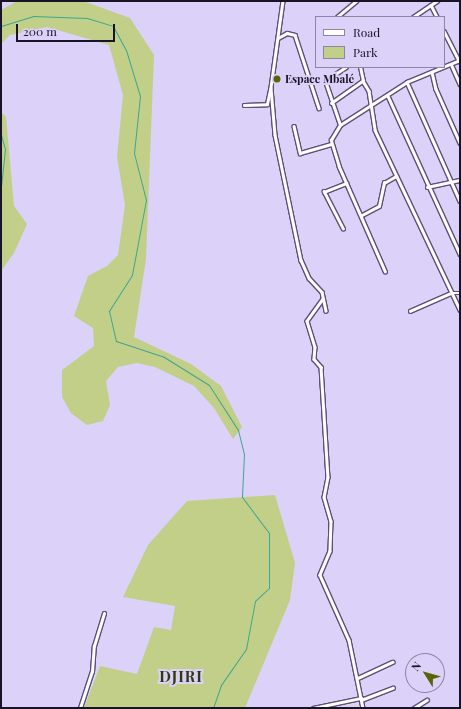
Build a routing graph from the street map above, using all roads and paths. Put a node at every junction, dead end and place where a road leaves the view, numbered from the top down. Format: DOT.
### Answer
graph roads {
  1 [pos="282,1"];
  2 [pos="356,1"];
  3 [pos="437,1"];
  4 [pos="431,5"];
  5 [pos="339,16"];
  6 [pos="414,16"];
  7 [pos="436,16"];
  8 [pos="445,33"];
  9 [pos="277,38"];
  10 [pos="459,61"];
  11 [pos="452,66"];
  12 [pos="344,68"];
  13 [pos="360,68"];
  14 [pos="432,72"];
  15 [pos="363,81"];
  16 [pos="408,82"];
  17 [pos="460,84"];
  18 [pos="271,88"];
  19 [pos="388,96"];
  20 [pos="331,103"];
  21 [pos="244,105"];
  22 [pos="319,108"];
  23 [pos="371,108"];
  24 [pos="294,126"];
  25 [pos="340,126"];
  26 [pos="460,143"];
  27 [pos="330,144"];
  28 [pos="396,176"];
  29 [pos="460,180"];
  30 [pos="346,183"];
  31 [pos="452,184"];
  32 [pos="427,187"];
  33 [pos="460,201"];
  34 [pos="362,215"];
  35 [pos="343,229"];
  36 [pos="460,254"];
  37 [pos="385,272"];
  38 [pos="451,293"];
  39 [pos="460,293"];
  40 [pos="323,299"];
  41 [pos="460,310"];
  42 [pos="326,311"];
  43 [pos="410,311"];
  44 [pos="104,613"];
  45 [pos="392,662"];
  46 [pos="358,678"];
  47 [pos="393,688"];
  48 [pos="361,699"];
  49 [pos="427,700"];
  50 [pos="80,708"];
  51 [pos="313,708"];
  52 [pos="363,708"];
  53 [pos="414,708"];
  1 -- 9 [label="street"];
  2 -- 5 [label="street"];
  3 -- 4 [label="street"];
  4 -- 6 [label="street"];
  4 -- 7 [label="street"];
  8 -- 10 [label="street"];
  9 -- 18 [label="street"];
  9 -- 22 [label="street"];
  10 -- 11 [label="street"];
  11 -- 14 [label="street"];
  11 -- 17 [label="street"];
  12 -- 20 [label="street"];
  13 -- 15 [label="street"];
  14 -- 16 [label="street"];
  14 -- 26 [label="street"];
  15 -- 20 [label="street"];
  15 -- 23 [label="street"];
  16 -- 19 [label="street"];
  16 -- 31 [label="street"];
  18 -- 21 [label="street"];
  18 -- 40 [label="street"];
  19 -- 23 [label="street"];
  19 -- 32 [label="street"];
  20 -- 25 [label="street"];
  23 -- 25 [label="street"];
  23 -- 28 [label="street"];
  24 -- 27 [label="street"];
  25 -- 27 [label="street"];
  27 -- 30 [label="street"];
  28 -- 34 [label="street"];
  28 -- 38 [label="street"];
  29 -- 31 [label="street"];
  30 -- 34 [label="street"];
  30 -- 35 [label="street"];
  31 -- 32 [label="street"];
  31 -- 33 [label="street"];
  32 -- 36 [label="street"];
  34 -- 37 [label="street"];
  38 -- 39 [label="street"];
  38 -- 41 [label="street"];
  38 -- 43 [label="street"];
  40 -- 42 [label="street"];
  40 -- 46 [label="street"];
  44 -- 50 [label="street"];
  45 -- 46 [label="street"];
  46 -- 48 [label="street"];
  47 -- 48 [label="street"];
  48 -- 51 [label="street"];
  48 -- 52 [label="street"];
  49 -- 53 [label="street"];
}
